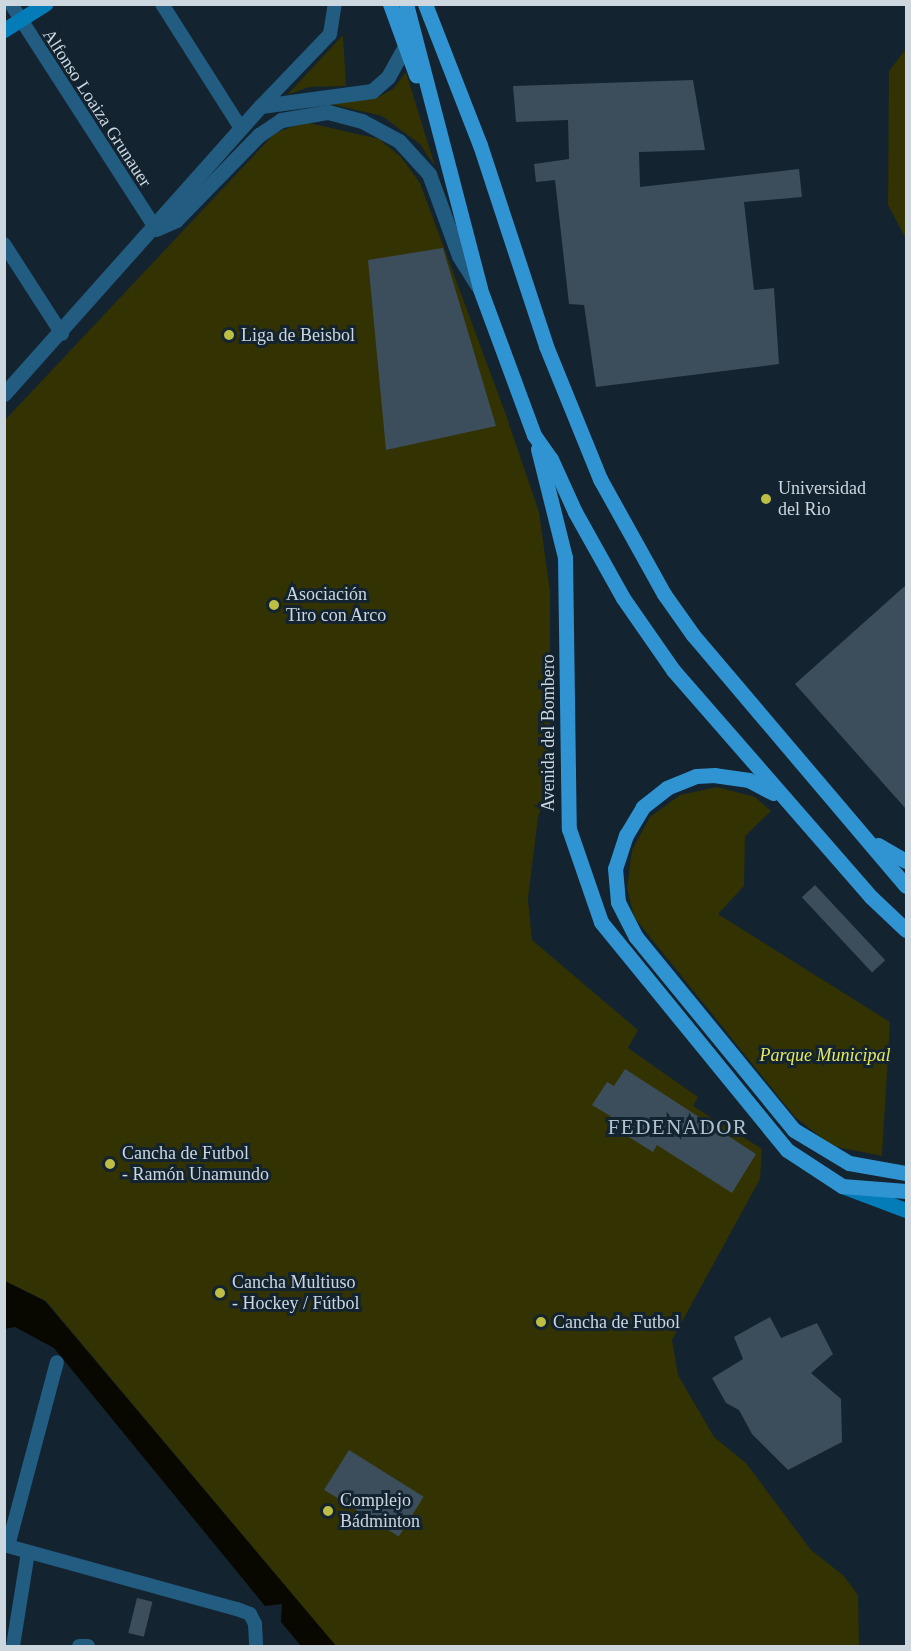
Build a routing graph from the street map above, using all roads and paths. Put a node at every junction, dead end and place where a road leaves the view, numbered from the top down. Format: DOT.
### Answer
graph roads {
  1 [pos="11,4"];
  2 [pos="45,4"];
  3 [pos="162,4"];
  4 [pos="335,4"];
  5 [pos="390,4"];
  6 [pos="406,4"];
  7 [pos="425,4"];
  8 [pos="436,4"];
  9 [pos="18,21"];
  10 [pos="4,30"];
  11 [pos="404,48"];
  12 [pos="451,63"];
  13 [pos="261,106"];
  14 [pos="240,127"];
  15 [pos="444,156"];
  16 [pos="156,230"];
  17 [pos="4,244"];
  18 [pos="480,289"];
  19 [pos="62,334"];
  20 [pos="4,394"];
  21 [pos="534,435"];
  22 [pos="788,803"];
  23 [pos="867,838"];
  24 [pos="906,861"];
  25 [pos="906,886"];
  26 [pos="906,930"];
  27 [pos="906,1173"];
  28 [pos="842,1186"];
  29 [pos="906,1191"];
  30 [pos="906,1210"];
  31 [pos="57,1362"];
  32 [pos="6,1546"];
  33 [pos="28,1552"];
  34 [pos="79,1646"];
  35 [pos="13,1647"];
  36 [pos="88,1647"];
  37 [pos="256,1647"];
  1 -- 9 [label="street, Alfonso Loaiza Grunauer"];
  2 -- 9 [label="main road"];
  3 -- 14 [label="street"];
  4 -- 13 [label="street"];
  5 -- 11 [label="main road"];
  6 -- 15 [label="main road"];
  7 -- 12 [label="main road"];
  8 -- 12 [label="main road"];
  9 -- 10 [label="main road"];
  9 -- 16 [label="street, Alfonso Loaiza Grunauer"];
  11 -- 13 [label="street"];
  11 -- 15 [label="main road"];
  12 -- 23 [label="main road"];
  13 -- 14 [label="street"];
  14 -- 16 [label="street"];
  15 -- 18 [label="main road"];
  16 -- 18 [label="street"];
  16 -- 19 [label="street"];
  17 -- 19 [label="street"];
  18 -- 21 [label="main road"];
  19 -- 20 [label="street"];
  21 -- 22 [label="main road"];
  21 -- 28 [label="main road, Avenida del Bombero"];
  22 -- 26 [label="main road"];
  22 -- 27 [label="main road"];
  23 -- 24 [label="main road"];
  23 -- 25 [label="main road"];
  28 -- 29 [label="main road, Avenida del Bombero"];
  28 -- 30 [label="main road, Avenida del Bombero"];
  31 -- 32 [label="street"];
  32 -- 33 [label="street"];
  33 -- 35 [label="street"];
  33 -- 37 [label="street"];
  34 -- 36 [label="street"];
}
